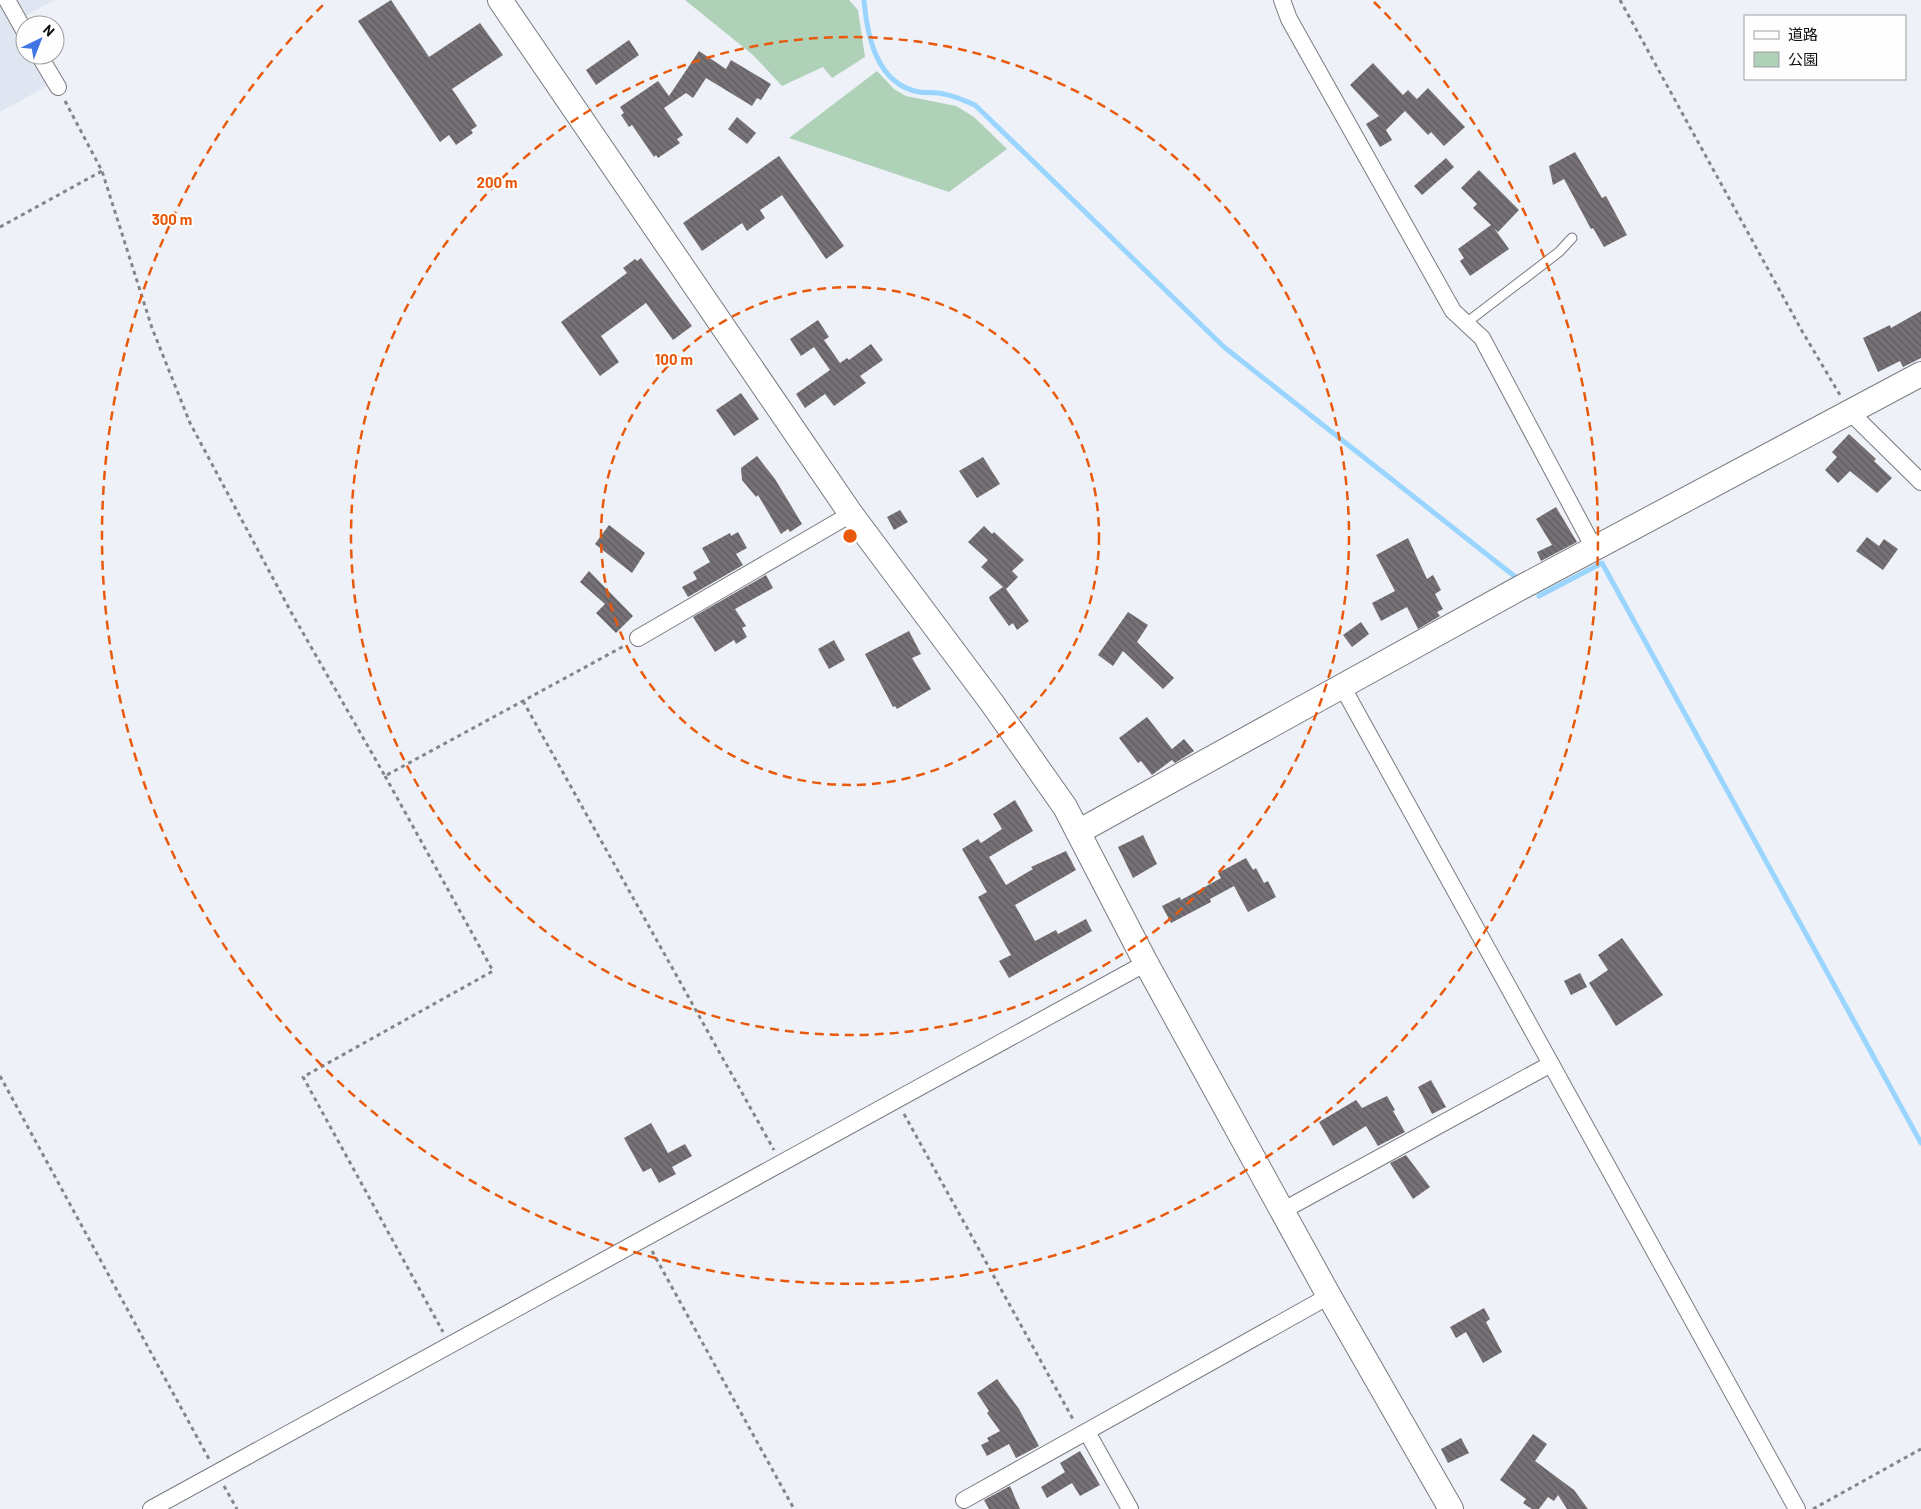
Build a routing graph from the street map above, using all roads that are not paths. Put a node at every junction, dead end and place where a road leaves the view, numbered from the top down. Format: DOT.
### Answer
graph roads {
  1 [pos="7,0"];
  2 [pos="500,0"];
  3 [pos="1282,0"];
  4 [pos="15,15"];
  5 [pos="45,65"];
  6 [pos="58,87"];
  7 [pos="1572,238"];
  8 [pos="1466,323"];
  9 [pos="1921,374"];
  10 [pos="1851,413"];
  11 [pos="1921,482"];
  12 [pos="851,514"];
  13 [pos="1595,550"];
  14 [pos="638,638"];
  15 [pos="1342,686"];
  16 [pos="1078,832"];
  17 [pos="1146,963"];
  18 [pos="1552,1064"];
  19 [pos="1282,1211"];
  20 [pos="1329,1296"];
  21 [pos="1084,1434"];
  22 [pos="964,1500"];
  23 [pos="151,1509"];
  24 [pos="1130,1509"];
  25 [pos="1451,1509"];
  26 [pos="1797,1509"];
  1 -- 4 [label="street"];
  2 -- 12 [label="street"];
  3 -- 8 [label="street"];
  5 -- 6 [label="street"];
  7 -- 8 [label="lane"];
  8 -- 13 [label="street"];
  9 -- 10 [label="street"];
  10 -- 11 [label="street"];
  10 -- 13 [label="street"];
  12 -- 14 [label="street"];
  12 -- 16 [label="street"];
  13 -- 15 [label="street"];
  15 -- 16 [label="street"];
  15 -- 18 [label="street"];
  16 -- 17 [label="street"];
  17 -- 19 [label="street"];
  17 -- 23 [label="street"];
  18 -- 19 [label="street"];
  18 -- 26 [label="street"];
  19 -- 20 [label="street"];
  20 -- 21 [label="street"];
  20 -- 25 [label="street"];
  21 -- 22 [label="street"];
  21 -- 24 [label="street"];
}
